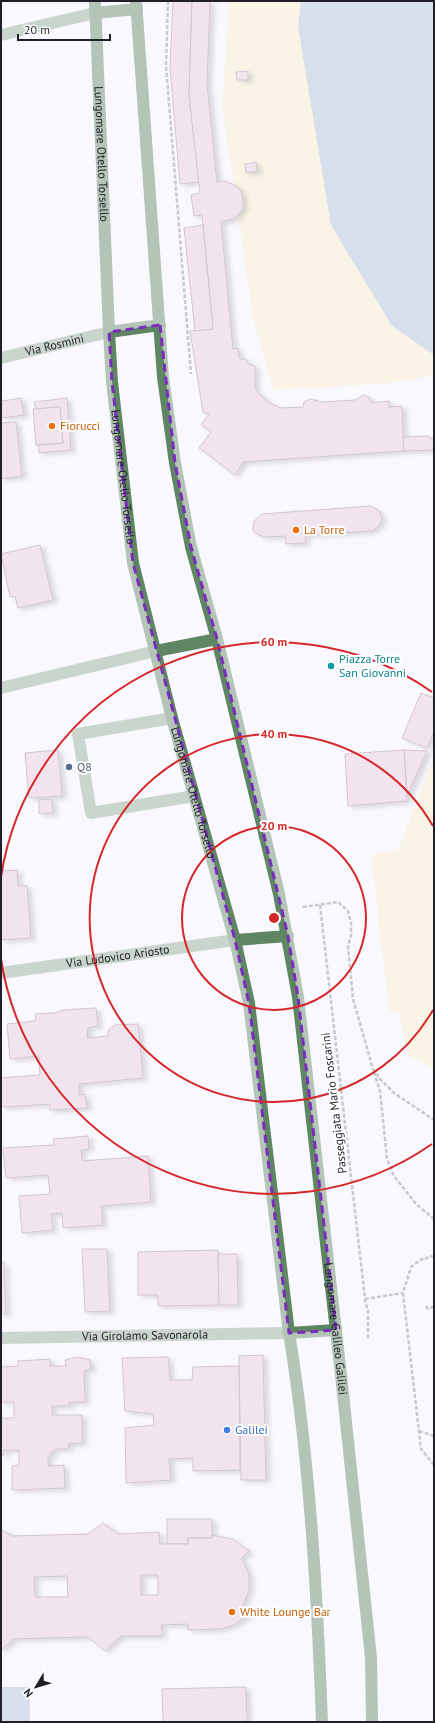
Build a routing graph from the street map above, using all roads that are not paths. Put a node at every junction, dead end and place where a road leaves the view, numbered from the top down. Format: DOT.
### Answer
graph roads {
  1 [pos="136,5"];
  2 [pos="95,7"];
  3 [pos="1,35"];
  4 [pos="160,325"];
  5 [pos="109,332"];
  6 [pos="1,358"];
  7 [pos="217,639"];
  8 [pos="156,651"];
  9 [pos="1,688"];
  10 [pos="172,718"];
  11 [pos="194,796"];
  12 [pos="288,936"];
  13 [pos="235,940"];
  14 [pos="1,973"];
  15 [pos="336,1330"];
  16 [pos="289,1333"];
  17 [pos="1,1338"];
  18 [pos="322,1722"];
  19 [pos="372,1722"];
  1 -- 2 [label="main road"];
  1 -- 4 [label="main road"];
  2 -- 3 [label="street"];
  2 -- 5 [label="main road, Lungomare Otello Torsello"];
  4 -- 5 [label="main road"];
  4 -- 7 [label="main road"];
  5 -- 6 [label="street, Via Rosmini"];
  5 -- 8 [label="main road, Lungomare Otello Torsello"];
  7 -- 8 [label="main road"];
  7 -- 12 [label="main road"];
  8 -- 9 [label="street"];
  8 -- 10 [label="main road, Lungomare Otello Torsello"];
  10 -- 11 [label="main road, Lungomare Otello Torsello"];
  10 -- 11 [label="street"];
  11 -- 13 [label="main road, Lungomare Otello Torsello"];
  12 -- 13 [label="main road"];
  12 -- 15 [label="main road, Lungomare Galileo Galilei"];
  13 -- 14 [label="street, Via Ludovico Ariosto"];
  13 -- 16 [label="main road"];
  15 -- 16 [label="main road"];
  15 -- 19 [label="main road, Lungomare Galileo Galilei"];
  16 -- 17 [label="street, Via Girolamo Savonarola"];
  16 -- 18 [label="main road"];
}
